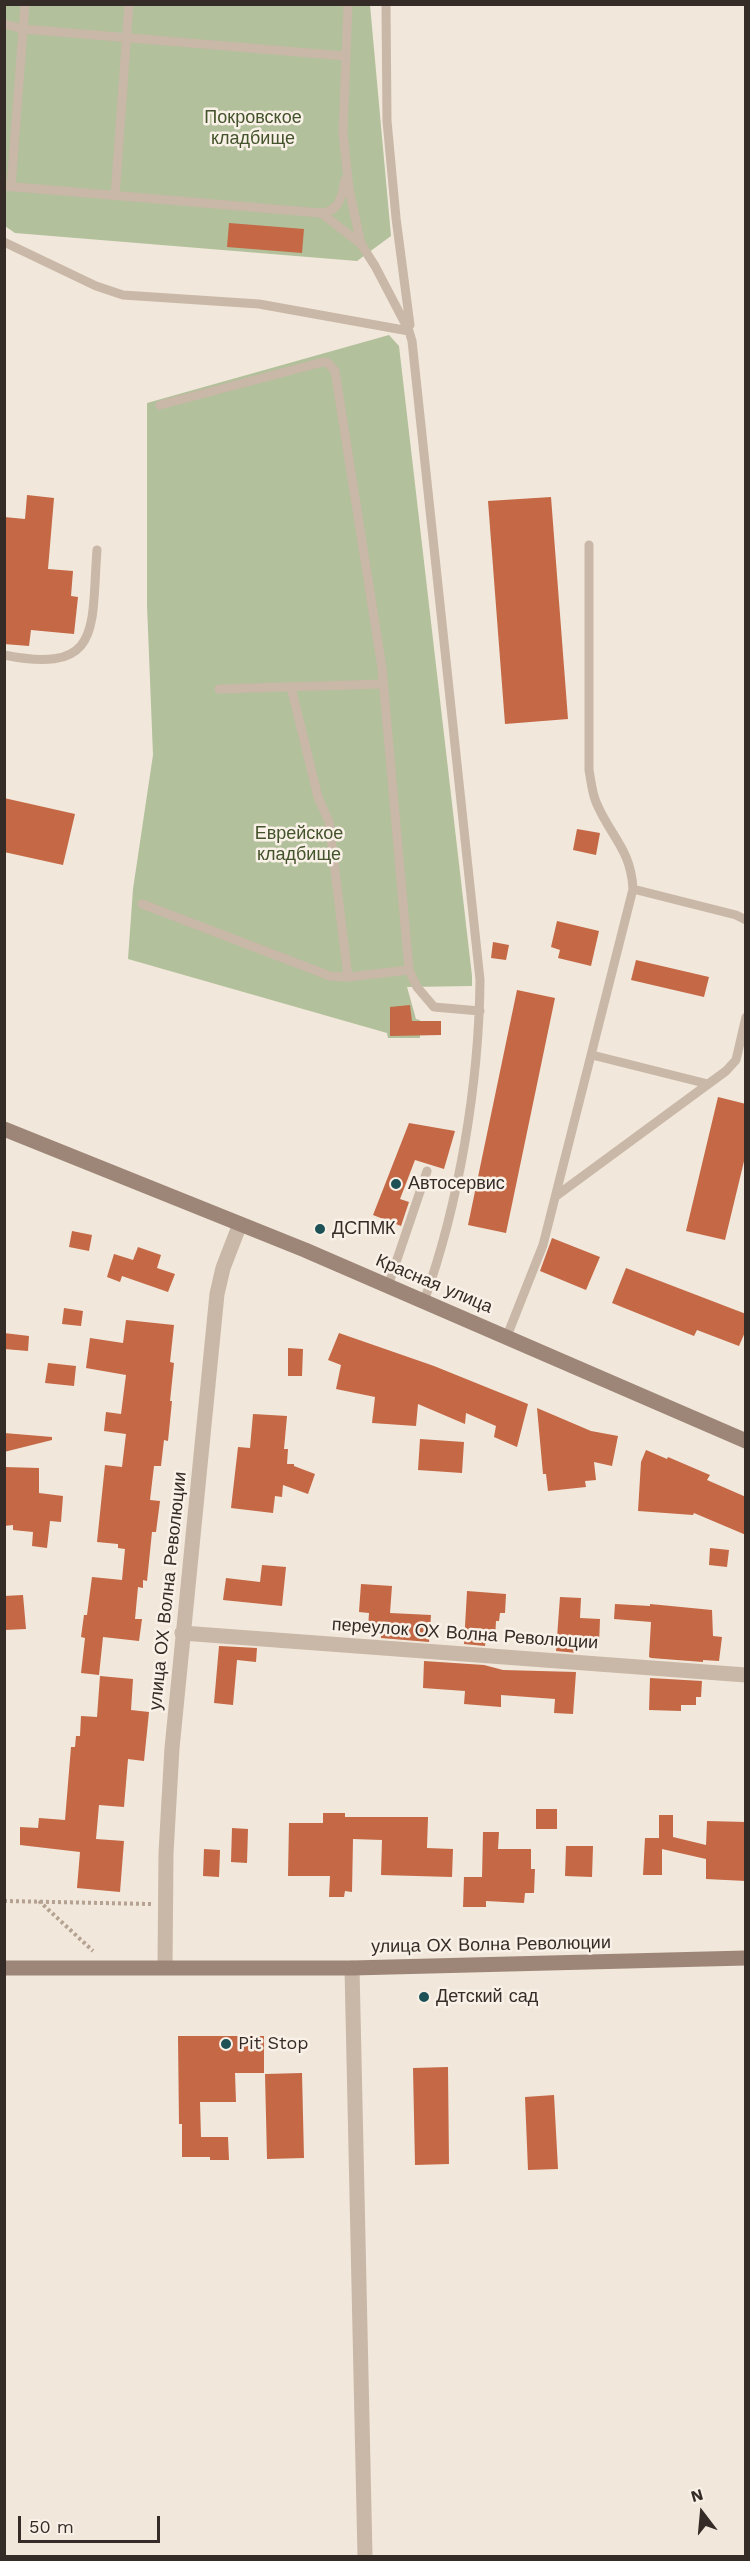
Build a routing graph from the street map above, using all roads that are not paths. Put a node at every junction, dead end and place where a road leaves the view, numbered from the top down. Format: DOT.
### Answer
graph roads {
  1 [pos="24,4"];
  2 [pos="129,4"];
  3 [pos="348,4"];
  4 [pos="386,4"];
  5 [pos="4,24"];
  6 [pos="23,29"];
  7 [pos="127,38"];
  8 [pos="345,56"];
  9 [pos="346,173"];
  10 [pos="8,187"];
  11 [pos="115,196"];
  12 [pos="321,213"];
  13 [pos="4,242"];
  14 [pos="361,244"];
  15 [pos="411,336"];
  16 [pos="160,405"];
  17 [pos="589,545"];
  18 [pos="97,550"];
  19 [pos="4,655"];
  20 [pos="384,684"];
  21 [pos="291,687"];
  22 [pos="219,689"];
  23 [pos="633,889"];
  24 [pos="142,904"];
  25 [pos="746,920"];
  26 [pos="409,970"];
  27 [pos="348,977"];
  28 [pos="480,1011"];
  29 [pos="746,1017"];
  30 [pos="592,1055"];
  31 [pos="741,1061"];
  32 [pos="708,1084"];
  33 [pos="4,1129"];
  34 [pos="428,1171"];
  35 [pos="556,1196"];
  36 [pos="240,1224"];
  37 [pos="387,1286"];
  38 [pos="424,1301"];
  39 [pos="507,1336"];
  40 [pos="746,1441"];
  41 [pos="182,1633"];
  42 [pos="746,1675"];
  43 [pos="746,1958"];
  44 [pos="165,1967"];
  45 [pos="4,1968"];
  46 [pos="352,1968"];
  47 [pos="365,2556"];
  1 -- 6 [label="lane"];
  2 -- 7 [label="lane"];
  3 -- 8 [label="lane"];
  4 -- 15 [label="lane"];
  5 -- 6 [label="lane"];
  6 -- 7 [label="lane"];
  6 -- 10 [label="lane"];
  7 -- 8 [label="lane"];
  7 -- 11 [label="lane"];
  8 -- 9 [label="lane"];
  9 -- 12 [label="lane"];
  9 -- 14 [label="lane"];
  10 -- 11 [label="lane"];
  11 -- 12 [label="lane"];
  12 -- 14 [label="lane"];
  13 -- 15 [label="lane"];
  14 -- 15 [label="lane"];
  15 -- 28 [label="lane"];
  16 -- 20 [label="lane"];
  17 -- 23 [label="lane"];
  18 -- 19 [label="lane"];
  20 -- 21 [label="lane"];
  20 -- 26 [label="lane"];
  21 -- 22 [label="lane"];
  21 -- 27 [label="lane"];
  23 -- 25 [label="lane"];
  23 -- 30 [label="lane"];
  24 -- 27 [label="lane"];
  26 -- 27 [label="lane"];
  26 -- 28 [label="lane"];
  28 -- 38 [label="lane"];
  29 -- 31 [label="lane"];
  30 -- 32 [label="lane"];
  30 -- 35 [label="lane"];
  31 -- 32 [label="lane"];
  32 -- 35 [label="lane"];
  33 -- 36 [label="street, Красная улица"];
  34 -- 37 [label="lane"];
  35 -- 39 [label="lane"];
  36 -- 37 [label="street, Красная улица"];
  36 -- 41 [label="street, улица ОХ Волна Революции"];
  37 -- 38 [label="street, Красная улица"];
  38 -- 39 [label="street, Красная улица"];
  39 -- 40 [label="street, Красная улица"];
  41 -- 42 [label="street, переулок ОХ Волна Революции"];
  41 -- 44 [label="street, улица ОХ Волна Революции"];
  43 -- 46 [label="street, улица ОХ Волна Революции"];
  44 -- 45 [label="street, улица ОХ Волна Революции"];
  44 -- 46 [label="street, улица ОХ Волна Революции"];
  46 -- 47 [label="street"];
}
